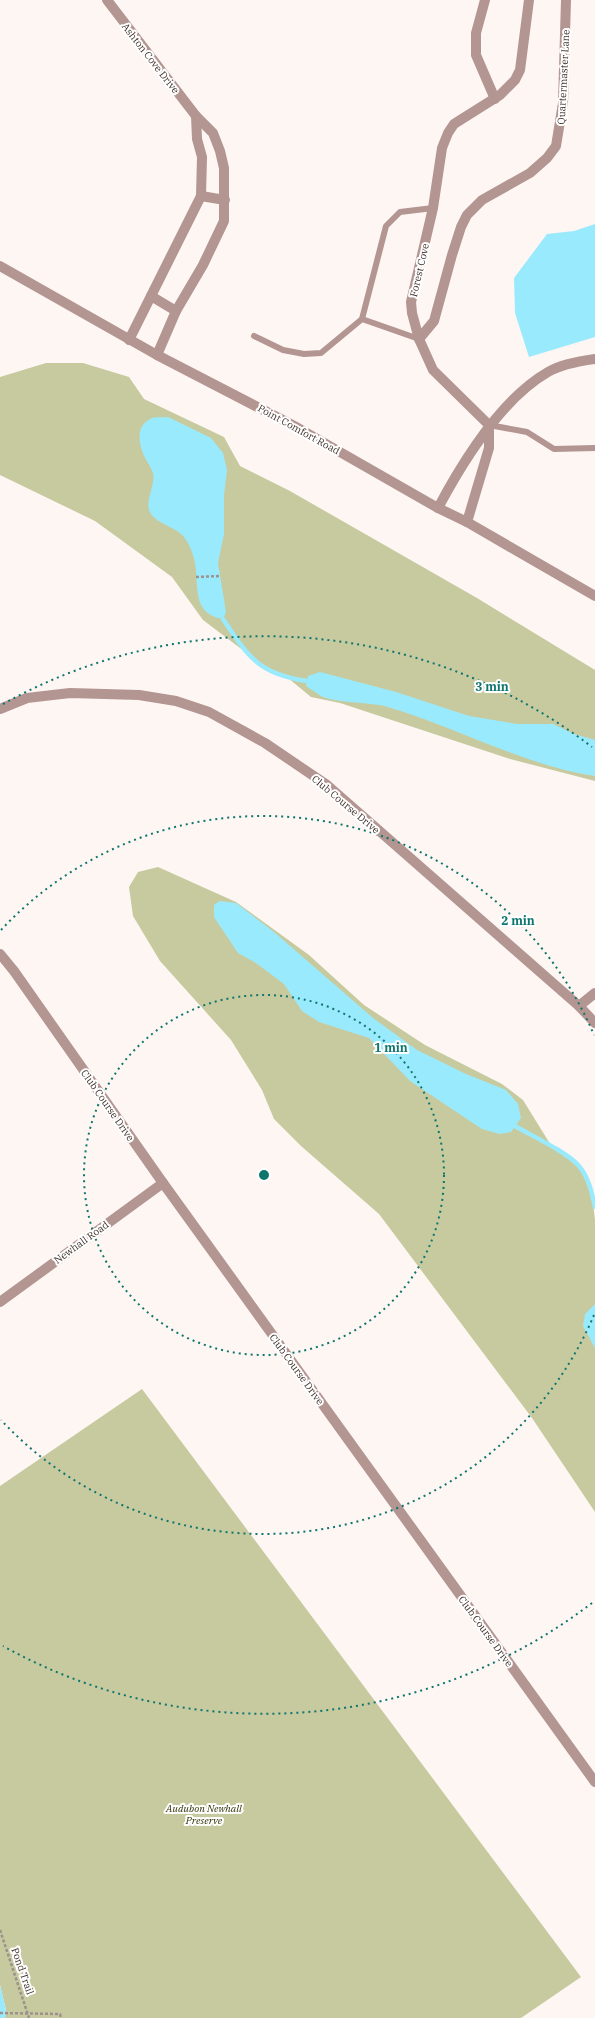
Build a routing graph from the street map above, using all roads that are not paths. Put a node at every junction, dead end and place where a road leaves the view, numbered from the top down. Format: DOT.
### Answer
graph roads {
  1 [pos="107,0"];
  2 [pos="485,0"];
  3 [pos="529,0"];
  4 [pos="566,0"];
  5 [pos="495,99"];
  6 [pos="196,116"];
  7 [pos="201,196"];
  8 [pos="225,200"];
  9 [pos="433,208"];
  10 [pos="0,266"];
  11 [pos="151,296"];
  12 [pos="176,311"];
  13 [pos="362,320"];
  14 [pos="254,336"];
  15 [pos="419,339"];
  16 [pos="129,340"];
  17 [pos="157,355"];
  18 [pos="595,359"];
  19 [pos="489,425"];
  20 [pos="595,448"];
  21 [pos="438,508"];
  22 [pos="467,522"];
  23 [pos="595,596"];
  24 [pos="0,709"];
  25 [pos="0,954"];
  26 [pos="595,993"];
  27 [pos="579,1006"];
  28 [pos="595,1023"];
  29 [pos="163,1183"];
  30 [pos="0,1302"];
  31 [pos="595,1782"];
  1 -- 6 [label="street, Ashton Cove Drive"];
  2 -- 5 [label="street"];
  3 -- 5 [label="street, Forest Cove"];
  4 -- 15 [label="street, Quartermaster Lane"];
  5 -- 9 [label="street, Forest Cove"];
  6 -- 7 [label="street"];
  6 -- 8 [label="street, Ashton Cove Drive"];
  7 -- 8 [label="street"];
  7 -- 11 [label="street"];
  8 -- 12 [label="street, Ashton Cove Drive"];
  9 -- 13 [label="lane"];
  9 -- 15 [label="street, Forest Cove"];
  10 -- 16 [label="street, Point Comfort Road"];
  11 -- 12 [label="street"];
  11 -- 16 [label="street"];
  12 -- 17 [label="street, Ashton Cove Drive"];
  13 -- 14 [label="lane"];
  13 -- 15 [label="lane"];
  15 -- 19 [label="street, Forest Cove"];
  16 -- 17 [label="street, Point Comfort Road"];
  17 -- 21 [label="street, Point Comfort Road"];
  18 -- 19 [label="street"];
  19 -- 20 [label="lane"];
  19 -- 21 [label="street"];
  19 -- 22 [label="street"];
  21 -- 22 [label="street, Point Comfort Road"];
  22 -- 23 [label="street, Point Comfort Road"];
  24 -- 27 [label="street, Club Course Drive"];
  25 -- 29 [label="street, Club Course Drive"];
  26 -- 27 [label="street"];
  27 -- 28 [label="street, Club Course Drive"];
  29 -- 30 [label="street, Newhall Road"];
  29 -- 31 [label="street, Club Course Drive"];
}
